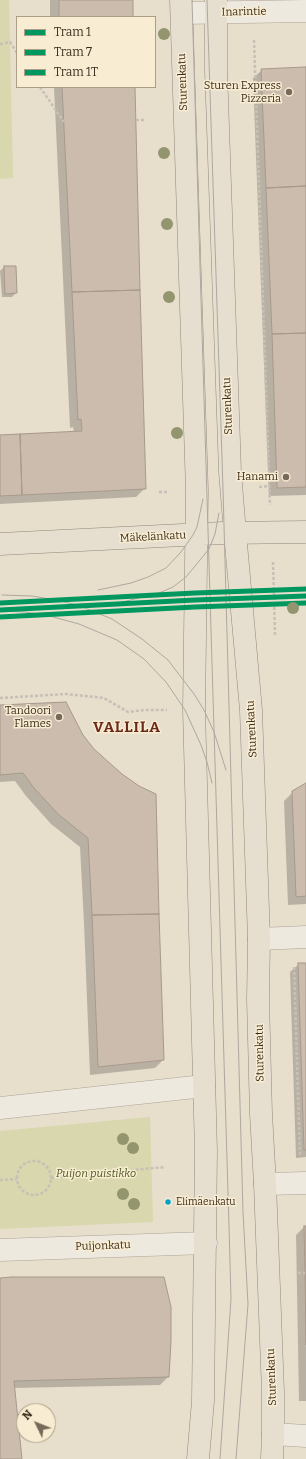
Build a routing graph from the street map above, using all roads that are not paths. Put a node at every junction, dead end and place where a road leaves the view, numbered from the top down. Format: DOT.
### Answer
graph roads {
  1 [pos="181,6"];
  2 [pos="216,6"];
  3 [pos="306,11"];
  4 [pos="306,532"];
  5 [pos="235,533"];
  6 [pos="197,535"];
  7 [pos="0,544"];
  8 [pos="298,937"];
  9 [pos="259,939"];
  10 [pos="204,1086"];
  11 [pos="0,1108"];
  12 [pos="301,1183"];
  13 [pos="265,1184"];
  14 [pos="206,1243"];
  15 [pos="0,1250"];
  16 [pos="273,1434"];
  17 [pos="306,1436"];
  18 [pos="198,1459"];
  19 [pos="272,1459"];
  1 -- 2 [label="street, Inarintie"];
  1 -- 6 [label="main road, Sturenkatu"];
  2 -- 3 [label="street, Inarintie"];
  2 -- 5 [label="main road, Sturenkatu"];
  4 -- 5 [label="main road, Mäkelänkatu"];
  5 -- 6 [label="main road, Mäkelänkatu"];
  5 -- 9 [label="main road, Sturenkatu"];
  6 -- 7 [label="main road, Mäkelänkatu"];
  6 -- 10 [label="main road, Sturenkatu"];
  8 -- 9 [label="street"];
  9 -- 13 [label="main road, Sturenkatu"];
  10 -- 11 [label="street"];
  10 -- 14 [label="main road, Sturenkatu"];
  12 -- 13 [label="street"];
  13 -- 16 [label="main road, Sturenkatu"];
  14 -- 15 [label="street, Puijonkatu"];
  14 -- 18 [label="main road, Sturenkatu"];
  16 -- 17 [label="street"];
  16 -- 19 [label="main road, Sturenkatu"];
}
